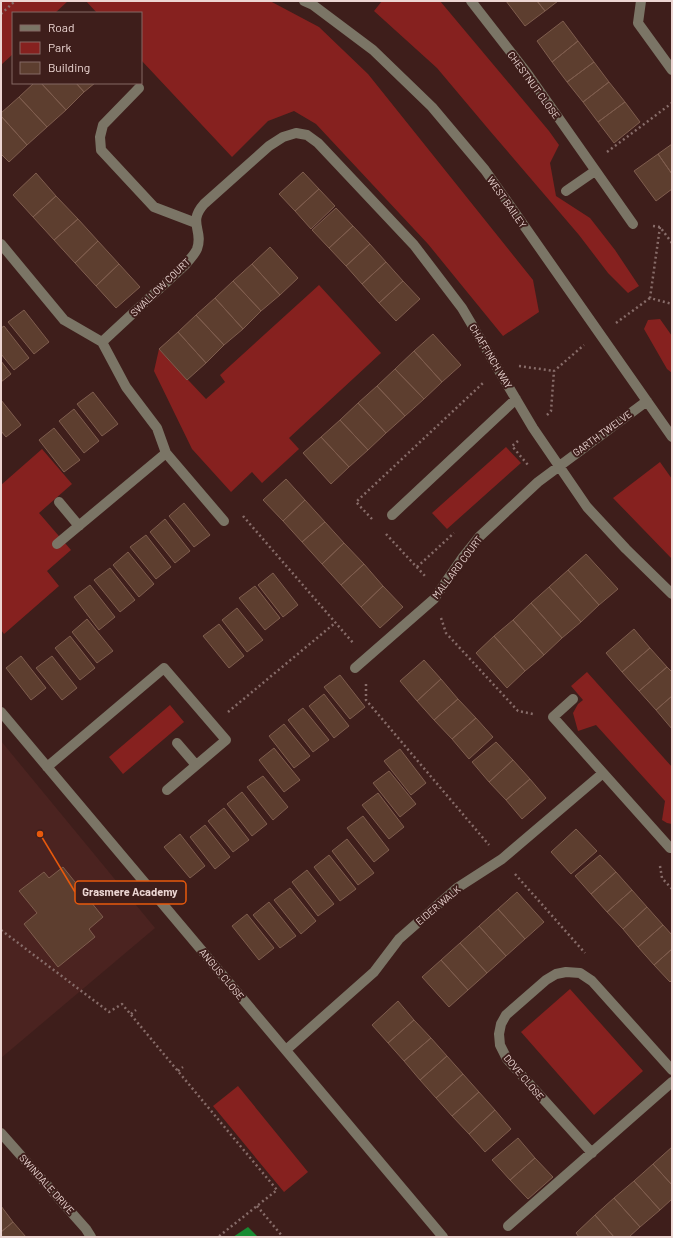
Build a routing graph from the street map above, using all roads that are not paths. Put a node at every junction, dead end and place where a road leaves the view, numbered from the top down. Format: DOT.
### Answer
graph roads {
  1 [pos="304,1"];
  2 [pos="472,1"];
  3 [pos="641,1"];
  4 [pos="670,63"];
  5 [pos="139,88"];
  6 [pos="296,133"];
  7 [pos="593,168"];
  8 [pos="566,191"];
  9 [pos="196,223"];
  10 [pos="633,224"];
  11 [pos="1,244"];
  12 [pos="102,342"];
  13 [pos="516,399"];
  14 [pos="646,401"];
  15 [pos="672,437"];
  16 [pos="166,454"];
  17 [pos="558,465"];
  18 [pos="59,502"];
  19 [pos="392,515"];
  20 [pos="224,521"];
  21 [pos="79,526"];
  22 [pos="57,544"];
  23 [pos="672,594"];
  24 [pos="355,668"];
  25 [pos="574,699"];
  26 [pos="1,712"];
  27 [pos="177,743"];
  28 [pos="196,765"];
  29 [pos="47,768"];
  30 [pos="603,773"];
  31 [pos="167,790"];
  32 [pos="672,846"];
  33 [pos="286,1050"];
  34 [pos="672,1070"];
  35 [pos="672,1082"];
  36 [pos="1,1133"];
  37 [pos="592,1153"];
  38 [pos="508,1226"];
  39 [pos="90,1237"];
  40 [pos="443,1237"];
  1 -- 14 [label="street, WEST BAILEY"];
  2 -- 7 [label="street, CHESTNUT CLOSE"];
  3 -- 4 [label="street"];
  5 -- 9 [label="street"];
  6 -- 9 [label="street, SWALLOW COURT"];
  6 -- 13 [label="street, CHAFFINCH WAY"];
  7 -- 8 [label="street"];
  7 -- 10 [label="street, CHESTNUT CLOSE"];
  9 -- 12 [label="street, SWALLOW COURT"];
  11 -- 12 [label="street"];
  12 -- 16 [label="street"];
  13 -- 17 [label="street, CHAFFINCH WAY"];
  13 -- 19 [label="street"];
  14 -- 15 [label="street, WEST BAILEY"];
  14 -- 17 [label="street, GARTH TWELVE"];
  16 -- 20 [label="street"];
  16 -- 21 [label="street"];
  17 -- 23 [label="street, CHAFFINCH WAY"];
  17 -- 24 [label="street, MALLARD COURT"];
  18 -- 21 [label="street"];
  21 -- 22 [label="street"];
  25 -- 30 [label="street"];
  26 -- 29 [label="street, ANGUS CLOSE"];
  27 -- 28 [label="street"];
  28 -- 29 [label="street"];
  28 -- 31 [label="street"];
  29 -- 33 [label="street, ANGUS CLOSE"];
  30 -- 32 [label="street"];
  30 -- 33 [label="street, EIDER WALK"];
  33 -- 40 [label="street, ANGUS CLOSE"];
  34 -- 37 [label="street, DOVE CLOSE"];
  35 -- 37 [label="street"];
  36 -- 39 [label="street, SWINDALE DRIVE"];
  37 -- 38 [label="street"];
}
